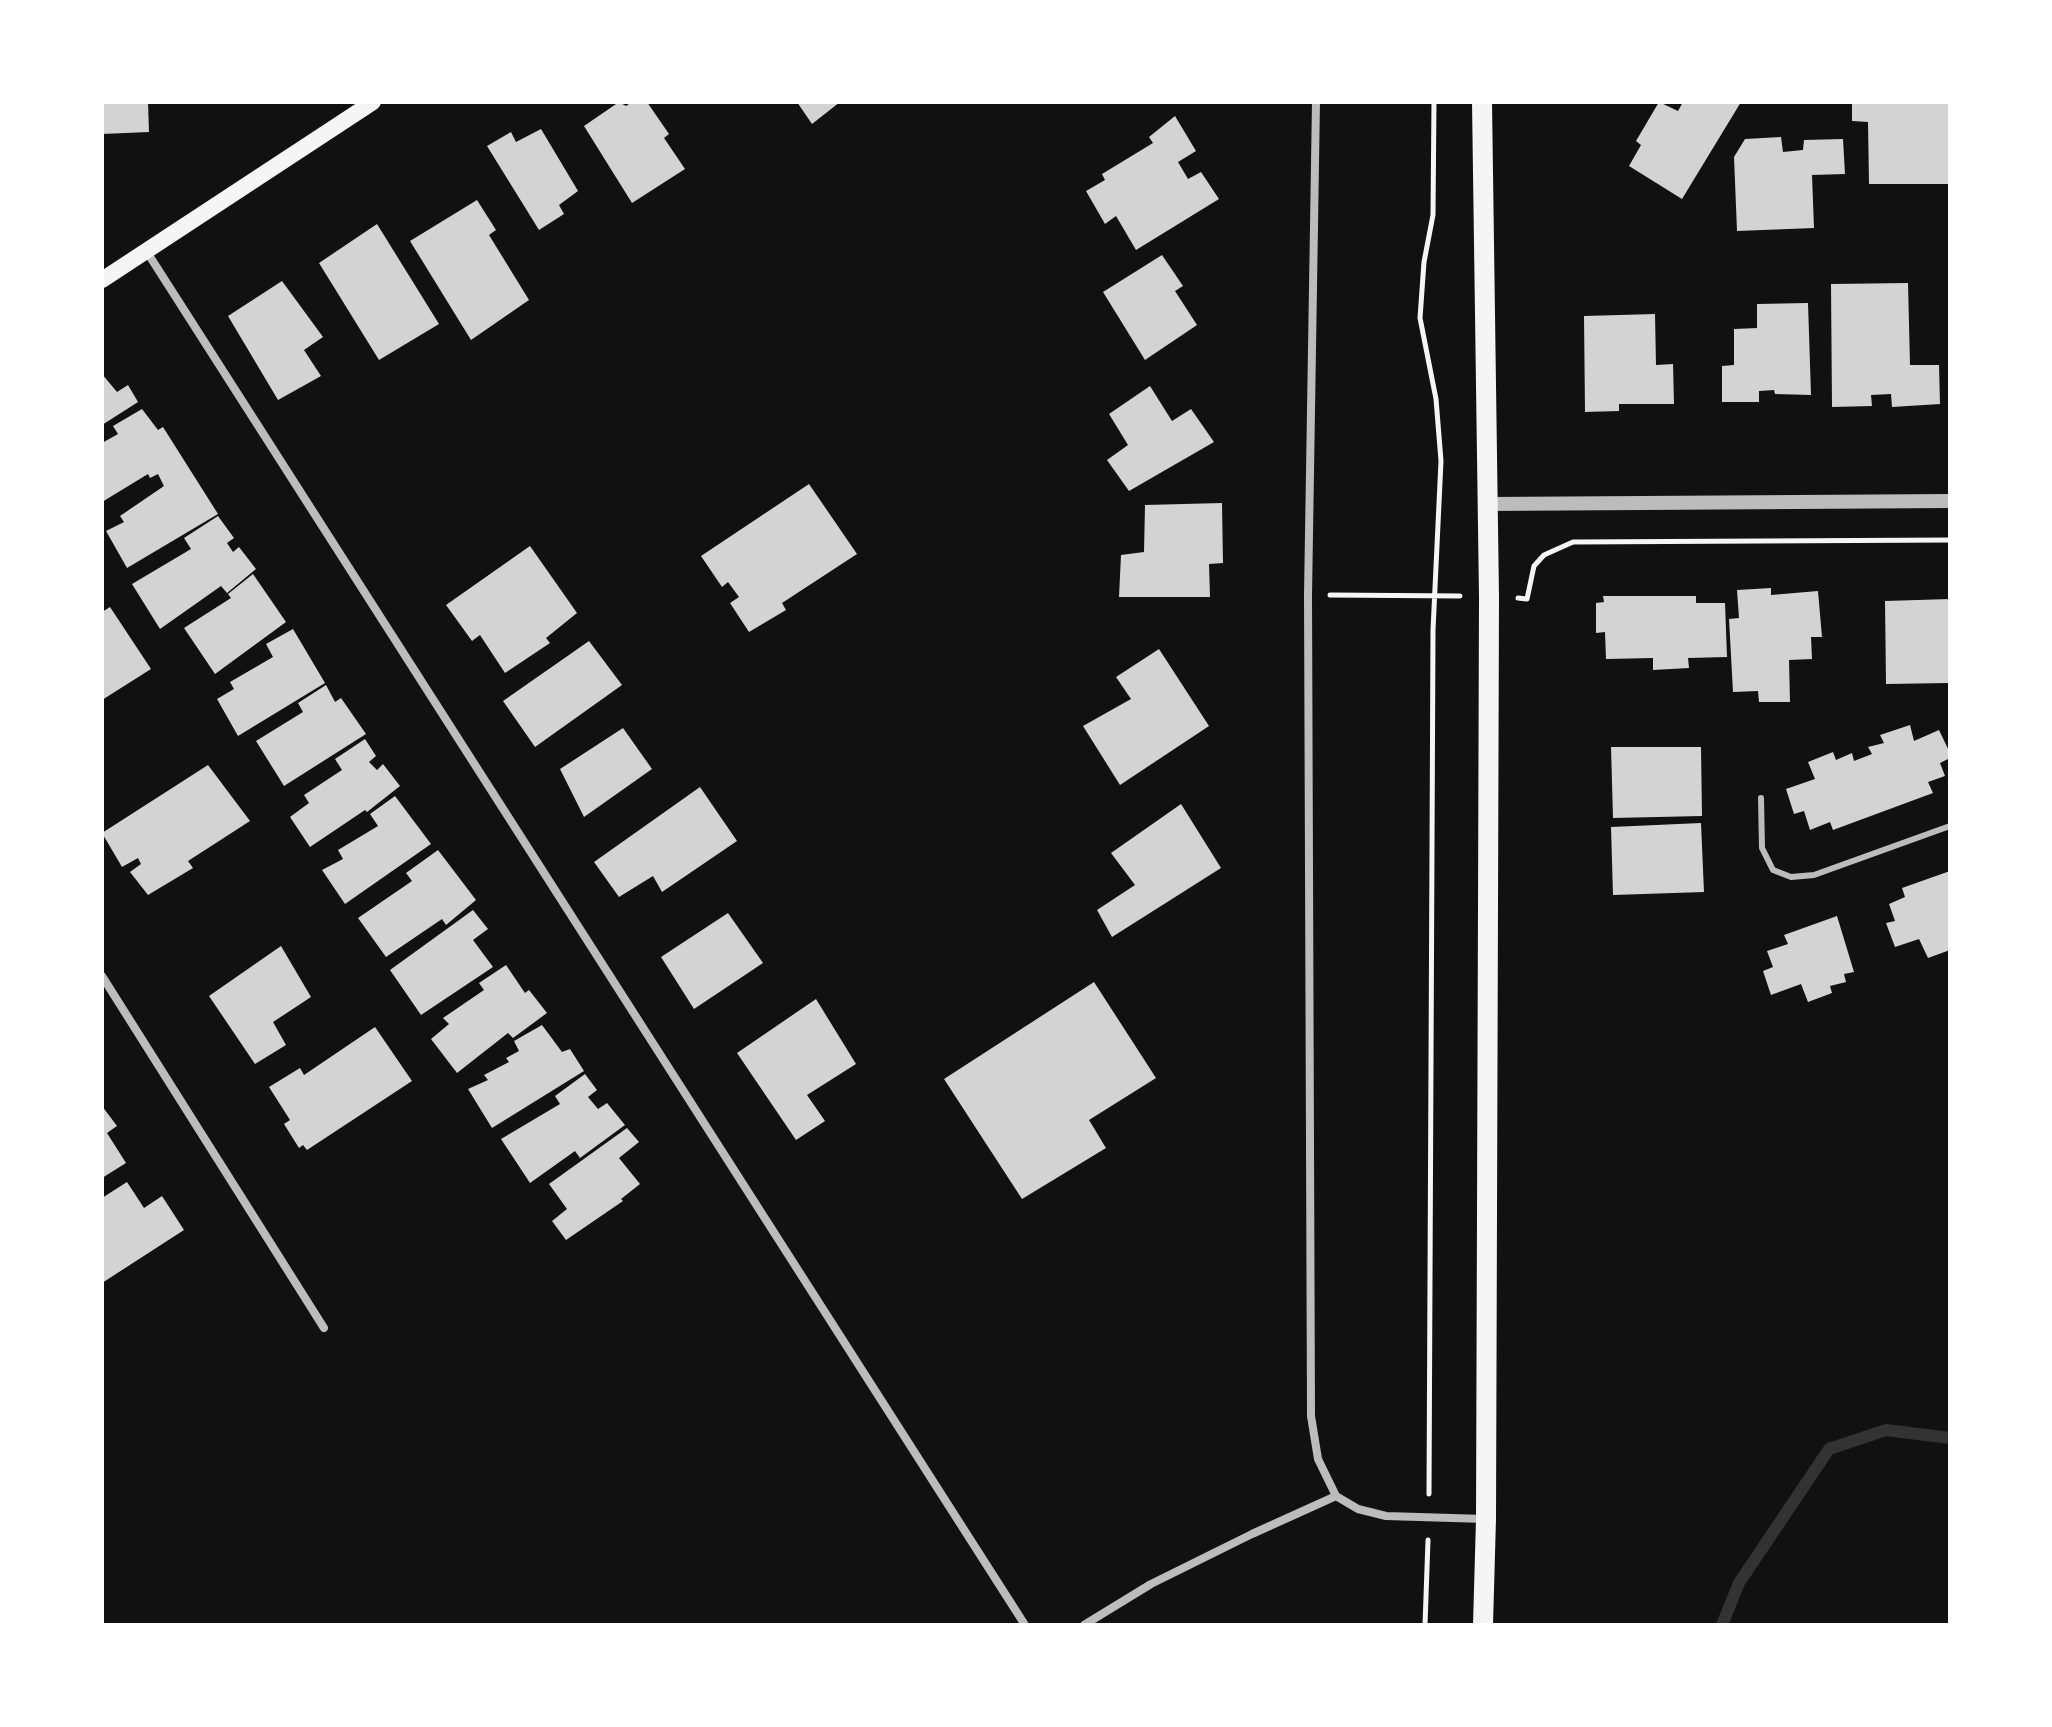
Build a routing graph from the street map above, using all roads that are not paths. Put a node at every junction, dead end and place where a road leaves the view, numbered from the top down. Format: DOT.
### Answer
graph roads {
  1 [pos="373,102"];
  2 [pos="1316,102"];
  3 [pos="1482,102"];
  4 [pos="147,252"];
  5 [pos="102,280"];
  6 [pos="1950,501"];
  7 [pos="1488,504"];
  8 [pos="1761,798"];
  9 [pos="1950,826"];
  10 [pos="102,976"];
  11 [pos="324,1328"];
  12 [pos="1336,1496"];
  13 [pos="1486,1519"];
  14 [pos="1025,1625"];
  15 [pos="1084,1625"];
  16 [pos="1483,1625"];
  1 -- 4 [label="main road"];
  2 -- 12 [label="street"];
  3 -- 7 [label="main road"];
  4 -- 5 [label="main road"];
  4 -- 14 [label="street"];
  6 -- 7 [label="street"];
  7 -- 13 [label="main road"];
  8 -- 9 [label="lane"];
  10 -- 11 [label="street"];
  12 -- 13 [label="street"];
  12 -- 15 [label="street"];
  13 -- 16 [label="main road"];
}
